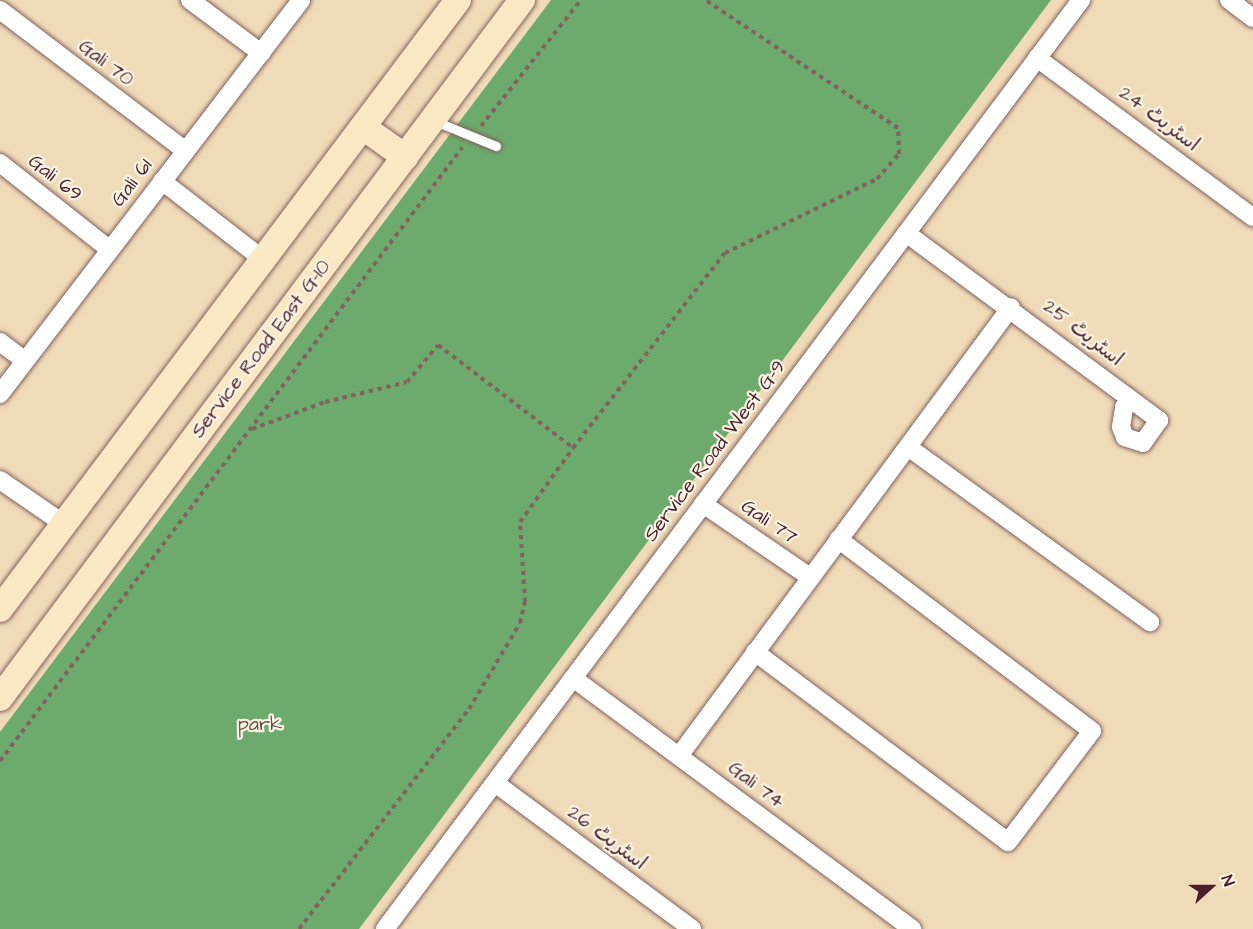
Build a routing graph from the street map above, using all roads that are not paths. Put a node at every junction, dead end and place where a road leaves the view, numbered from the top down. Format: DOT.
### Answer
graph roads {
  1 [pos="190,0"];
  2 [pos="301,0"];
  3 [pos="458,0"];
  4 [pos="522,0"];
  5 [pos="1081,0"];
  6 [pos="1229,0"];
  7 [pos="0,10"];
  8 [pos="1253,18"];
  9 [pos="261,53"];
  10 [pos="1037,58"];
  11 [pos="432,120"];
  12 [pos="363,126"];
  13 [pos="496,147"];
  14 [pos="186,151"];
  15 [pos="405,157"];
  16 [pos="0,163"];
  17 [pos="162,182"];
  18 [pos="1253,217"];
  19 [pos="906,233"];
  20 [pos="110,250"];
  21 [pos="264,260"];
  22 [pos="1011,307"];
  23 [pos="0,342"];
  24 [pos="25,362"];
  25 [pos="0,394"];
  26 [pos="1131,402"];
  27 [pos="908,447"];
  28 [pos="0,480"];
  29 [pos="703,504"];
  30 [pos="64,525"];
  31 [pos="838,539"];
  32 [pos="810,577"];
  33 [pos="0,609"];
  34 [pos="1150,622"];
  35 [pos="755,652"];
  36 [pos="573,678"];
  37 [pos="0,698"];
  38 [pos="679,756"];
  39 [pos="495,783"];
  40 [pos="385,929"];
  41 [pos="692,929"];
  42 [pos="912,929"];
  1 -- 9 [label="street"];
  2 -- 9 [label="street, Gali 61"];
  3 -- 12 [label="main road"];
  4 -- 11 [label="main road, Service Road East G-10"];
  5 -- 10 [label="street, Service Road West G-9"];
  6 -- 8 [label="street"];
  7 -- 14 [label="street, Gali 70"];
  9 -- 14 [label="street, Gali 61"];
  10 -- 18 [label="street, اسٹریٹ 24"];
  10 -- 19 [label="street, Service Road West G-9"];
  11 -- 13 [label="lane"];
  11 -- 15 [label="main road, Service Road East G-10"];
  12 -- 15 [label="main road"];
  12 -- 21 [label="main road"];
  14 -- 17 [label="street, Gali 61"];
  15 -- 37 [label="main road, Service Road East G-10"];
  16 -- 20 [label="street, Gali 69"];
  17 -- 20 [label="street, Gali 61"];
  17 -- 21 [label="street"];
  19 -- 22 [label="street, اسٹریٹ 25"];
  19 -- 29 [label="street, Service Road West G-9"];
  20 -- 24 [label="street, Gali 61"];
  21 -- 30 [label="main road"];
  22 -- 26 [label="street, اسٹریٹ 25"];
  22 -- 27 [label="street"];
  23 -- 24 [label="street"];
  24 -- 25 [label="street, Gali 61"];
  27 -- 31 [label="street"];
  27 -- 34 [label="street"];
  28 -- 30 [label="street"];
  29 -- 32 [label="street, Gali 77"];
  29 -- 36 [label="street, Service Road West G-9"];
  30 -- 33 [label="main road"];
  31 -- 32 [label="street"];
  31 -- 35 [label="street"];
  32 -- 35 [label="street"];
  35 -- 38 [label="street"];
  36 -- 38 [label="street, Gali 74"];
  36 -- 39 [label="street, Service Road West G-9"];
  38 -- 42 [label="street, Gali 74"];
  39 -- 40 [label="street, Service Road West G-9"];
  39 -- 41 [label="street, اسٹریٹ 26"];
}
